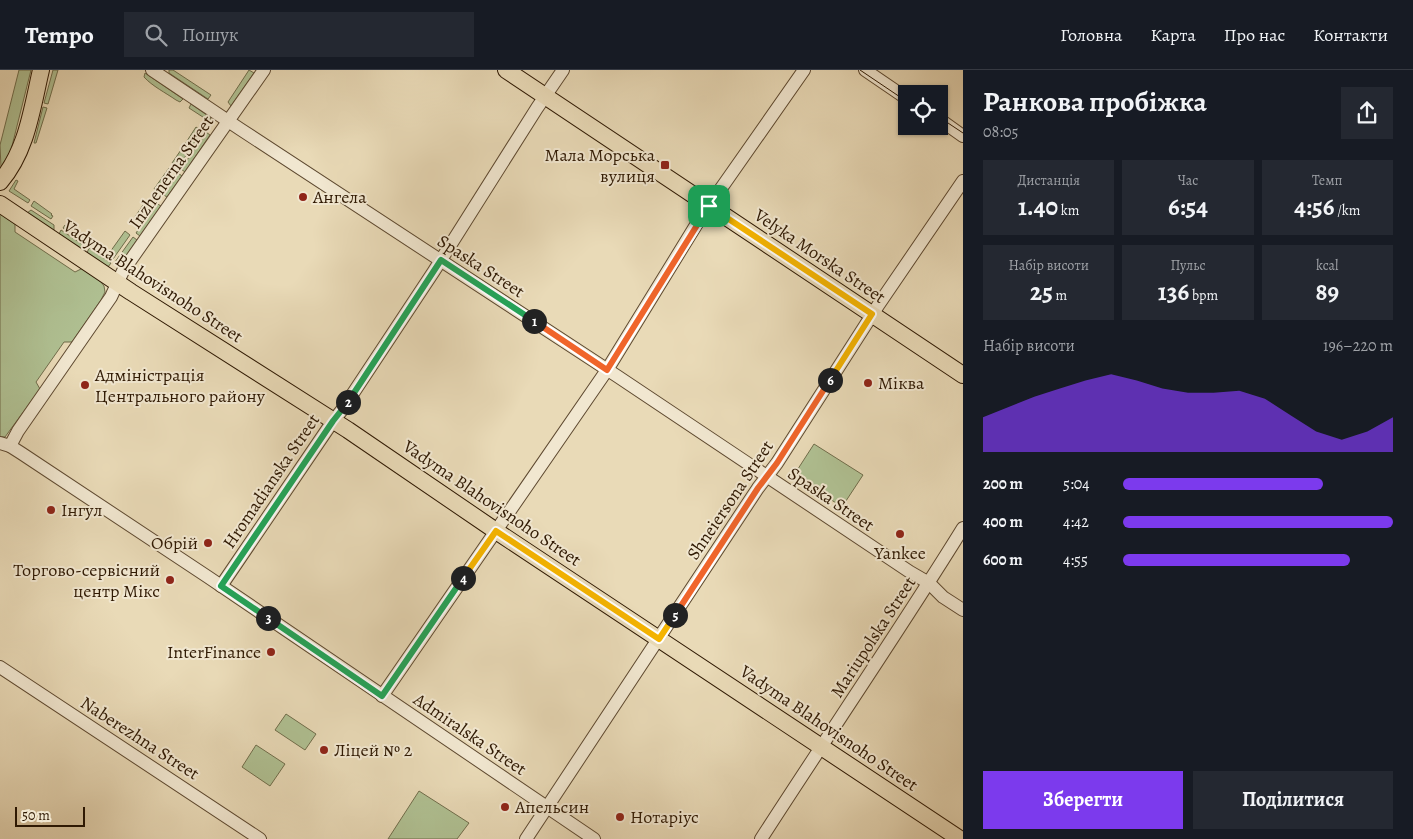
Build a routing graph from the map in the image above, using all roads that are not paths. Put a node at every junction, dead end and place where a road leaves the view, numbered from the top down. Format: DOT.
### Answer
graph roads {
  1 [pos="41,70"];
  2 [pos="152,70"];
  3 [pos="264,70"];
  4 [pos="506,70"];
  5 [pos="563,70"];
  6 [pos="804,70"];
  7 [pos="865,70"];
  8 [pos="898,93"];
  9 [pos="545,96"];
  10 [pos="228,121"];
  11 [pos="948,125"];
  12 [pos="963,136"];
  13 [pos="963,181"];
  14 [pos="0,182"];
  15 [pos="0,204"];
  16 [pos="709,206"];
  17 [pos="441,260"];
  18 [pos="117,282"];
  19 [pos="872,314"];
  20 [pos="607,370"];
  21 [pos="963,375"];
  22 [pos="333,421"];
  23 [pos="5,444"];
  24 [pos="767,477"];
  25 [pos="963,528"];
  26 [pos="496,531"];
  27 [pos="929,583"];
  28 [pos="221,586"];
  29 [pos="963,610"];
  30 [pos="659,639"];
  31 [pos="0,667"];
  32 [pos="382,696"];
  33 [pos="820,748"];
  34 [pos="547,807"];
  35 [pos="260,839"];
  36 [pos="526,839"];
  37 [pos="594,839"];
  38 [pos="761,839"];
  39 [pos="960,839"];
  1 -- 14 [label="main road"];
  2 -- 10 [label="street, Spaska Street"];
  3 -- 10 [label="street, Inzhenerna Street"];
  4 -- 9 [label="main road, Velyka Morska Street"];
  5 -- 9 [label="street, Hromadianska Street"];
  6 -- 16 [label="street"];
  7 -- 8 [label="street"];
  9 -- 16 [label="main road, Velyka Morska Street"];
  9 -- 17 [label="street, Hromadianska Street"];
  10 -- 17 [label="street, Spaska Street"];
  10 -- 18 [label="street, Inzhenerna Street"];
  11 -- 12 [label="street"];
  13 -- 19 [label="street, Shneiersona Street"];
  15 -- 18 [label="main road, Vadyma Blahovisnoho Street"];
  16 -- 19 [label="main road, Velyka Morska Street"];
  16 -- 20 [label="street"];
  17 -- 20 [label="street, Spaska Street"];
  17 -- 22 [label="street, Hromadianska Street"];
  18 -- 22 [label="main road, Vadyma Blahovisnoho Street"];
  18 -- 23 [label="street, Inzhenerna Street"];
  19 -- 21 [label="main road, Velyka Morska Street"];
  19 -- 24 [label="street, Shneiersona Street"];
  20 -- 24 [label="street, Spaska Street"];
  20 -- 26 [label="street"];
  22 -- 26 [label="main road, Vadyma Blahovisnoho Street"];
  22 -- 28 [label="street, Hromadianska Street"];
  23 -- 28 [label="street, Admiralska Street"];
  24 -- 27 [label="street, Spaska Street"];
  24 -- 30 [label="street, Shneiersona Street"];
  25 -- 27 [label="street, Mariupolska Street"];
  26 -- 30 [label="main road, Vadyma Blahovisnoho Street"];
  26 -- 32 [label="street"];
  27 -- 29 [label="street, Spaska Street"];
  27 -- 33 [label="street, Mariupolska Street"];
  28 -- 32 [label="street, Admiralska Street"];
  30 -- 33 [label="main road, Vadyma Blahovisnoho Street"];
  30 -- 34 [label="street, Shneiersona Street"];
  31 -- 35 [label="street, Naberezhna Street"];
  32 -- 34 [label="street, Admiralska Street"];
  33 -- 38 [label="street, Mariupolska Street"];
  33 -- 39 [label="main road, Vadyma Blahovisnoho Street"];
  34 -- 36 [label="street, Shneiersona Street"];
  34 -- 37 [label="street, Admiralska Street"];
}
